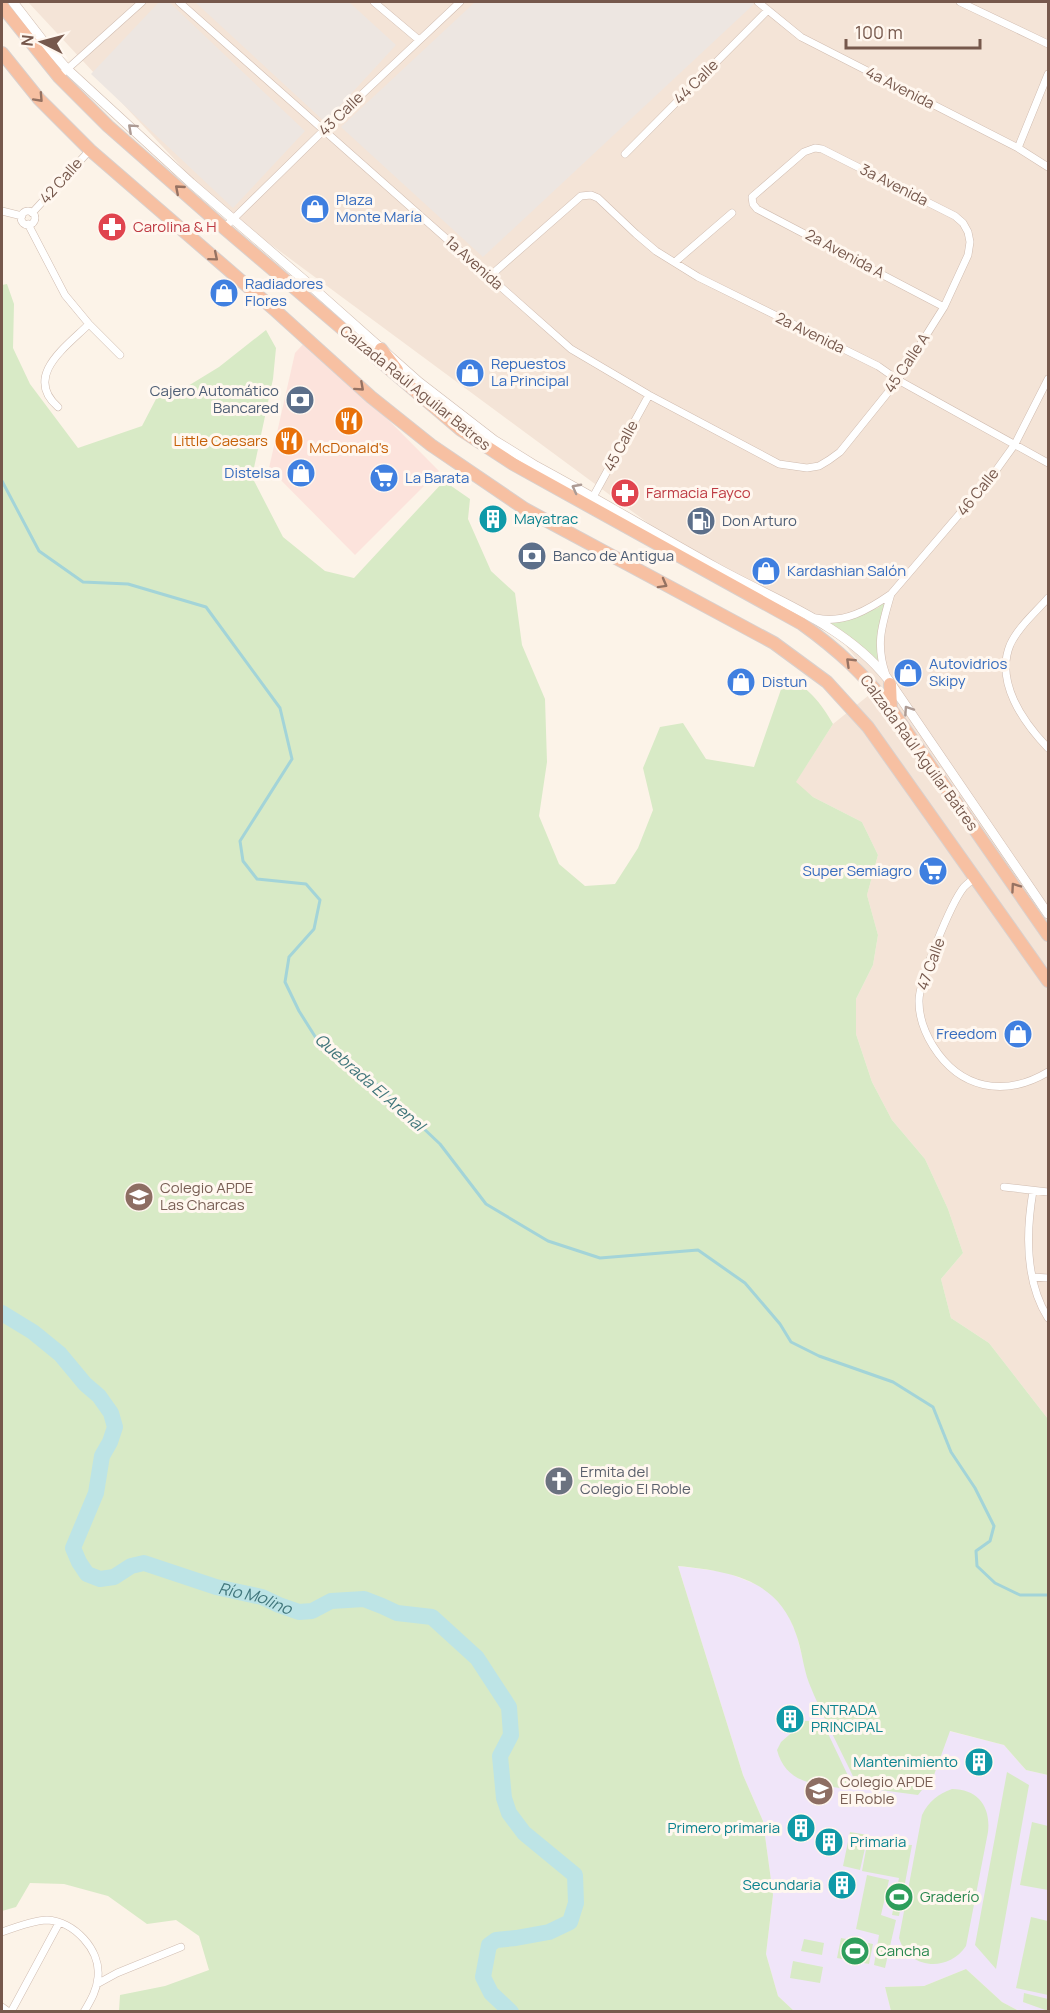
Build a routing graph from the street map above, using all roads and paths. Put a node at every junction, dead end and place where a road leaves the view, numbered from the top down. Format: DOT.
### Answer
graph roads {
  1 [pos="13,2"];
  2 [pos="142,2"];
  3 [pos="179,2"];
  4 [pos="374,2"];
  5 [pos="460,2"];
  6 [pos="758,2"];
  7 [pos="960,2"];
  8 [pos="2,6"];
  9 [pos="768,10"];
  10 [pos="419,40"];
  11 [pos="1048,44"];
  12 [pos="2,53"];
  13 [pos="63,73"];
  14 [pos="1048,74"];
  15 [pos="324,130"];
  16 [pos="1018,148"];
  17 [pos="90,150"];
  18 [pos="625,154"];
  19 [pos="1048,167"];
  20 [pos="752,197"];
  21 [pos="2,210"];
  22 [pos="32,213"];
  23 [pos="732,213"];
  24 [pos="22,216"];
  25 [pos="28,224"];
  26 [pos="228,224"];
  27 [pos="968,232"];
  28 [pos="675,262"];
  29 [pos="490,276"];
  30 [pos="944,307"];
  31 [pos="88,324"];
  32 [pos="381,349"];
  33 [pos="120,355"];
  34 [pos="1048,379"];
  35 [pos="898,380"];
  36 [pos="417,394"];
  37 [pos="649,395"];
  38 [pos="58,407"];
  39 [pos="1015,444"];
  40 [pos="1048,463"];
  41 [pos="807,468"];
  42 [pos="593,497"];
  43 [pos="891,594"];
  44 [pos="1048,598"];
  45 [pos="808,616"];
  46 [pos="889,681"];
  47 [pos="891,709"];
  48 [pos="1048,748"];
  49 [pos="974,878"];
  50 [pos="1048,914"];
  51 [pos="1048,935"];
  52 [pos="1048,981"];
  53 [pos="1048,1072"];
  54 [pos="1004,1187"];
  55 [pos="1033,1191"];
  56 [pos="1048,1192"];
  57 [pos="1033,1277"];
  58 [pos="1048,1278"];
  59 [pos="1048,1318"];
  60 [pos="59,1923"];
  61 [pos="4,1931"];
  62 [pos="181,1947"];
  63 [pos="97,1984"];
  64 [pos="2,2007"];
  65 [pos="10,2012"];
  66 [pos="84,2012"];
  1 -- 13 [label="street"];
  2 -- 13 [label="street"];
  3 -- 15 [label="street, 1a Avenida"];
  4 -- 10 [label="street"];
  5 -- 10 [label="street, 43 Calle"];
  6 -- 9 [label="street, 4a Avenida"];
  7 -- 11 [label="street"];
  8 -- 13 [label="highway, Calzada Raúl Aguilar Batres"];
  9 -- 16 [label="street, 4a Avenida"];
  9 -- 18 [label="street, 44 Calle"];
  10 -- 15 [label="street, 43 Calle"];
  12 -- 17 [label="highway, Calzada Raúl Aguilar Batres, one-way"];
  26 -- 13 [label="highway, Calzada Raúl Aguilar Batres, one-way"];
  14 -- 16 [label="street"];
  15 -- 26 [label="street, 43 Calle"];
  15 -- 29 [label="street, 1a Avenida"];
  16 -- 19 [label="street, 4a Avenida"];
  17 -- 22 [label="street, 42 Calle"];
  17 -- 49 [label="highway, Calzada Raúl Aguilar Batres, one-way"];
  20 -- 27 [label="street, 3a Avenida"];
  20 -- 30 [label="street, 2a Avenida A"];
  21 -- 24 [label="street"];
  22 -- 24 [label="street"];
  22 -- 25 [label="street"];
  23 -- 28 [label="street"];
  24 -- 25 [label="street"];
  25 -- 31 [label="street"];
  26 -- 32 [label="street"];
  26 -- 36 [label="highway, Calzada Raúl Aguilar Batres"];
  27 -- 30 [label="street, 45 Calle A"];
  28 -- 29 [label="street, 2a Avenida"];
  28 -- 35 [label="street, 2a Avenida"];
  29 -- 37 [label="street, 1a Avenida"];
  30 -- 35 [label="street, 45 Calle A"];
  31 -- 33 [label="street"];
  31 -- 38 [label="street"];
  32 -- 36 [label="highway"];
  42 -- 32 [label="street, one-way"];
  34 -- 39 [label="street, 46 Calle"];
  35 -- 39 [label="street, 2a Avenida"];
  35 -- 41 [label="street, 45 Calle A"];
  47 -- 36 [label="highway, Calzada Raúl Aguilar Batres, one-way"];
  37 -- 41 [label="street, 1a Avenida"];
  37 -- 42 [label="street, 45 Calle"];
  39 -- 40 [label="street, 2a Avenida"];
  39 -- 43 [label="street, 46 Calle"];
  42 -- 45 [label="street"];
  43 -- 45 [label="street, 46 Calle"];
  43 -- 46 [label="street, 46 Calle"];
  44 -- 48 [label="street"];
  45 -- 46 [label="street"];
  46 -- 47 [label="highway"];
  50 -- 46 [label="street, one-way"];
  51 -- 47 [label="highway, Calzada Raúl Aguilar Batres, one-way"];
  49 -- 52 [label="highway, Calzada Raúl Aguilar Batres"];
  49 -- 53 [label="street, 47 Calle"];
  54 -- 55 [label="street"];
  55 -- 56 [label="street"];
  55 -- 57 [label="street"];
  57 -- 58 [label="street"];
  57 -- 59 [label="street"];
  60 -- 61 [label="street"];
  60 -- 63 [label="street"];
  60 -- 65 [label="street"];
  62 -- 63 [label="street"];
  63 -- 66 [label="street"];
  64 -- 65 [label="street"];
}
